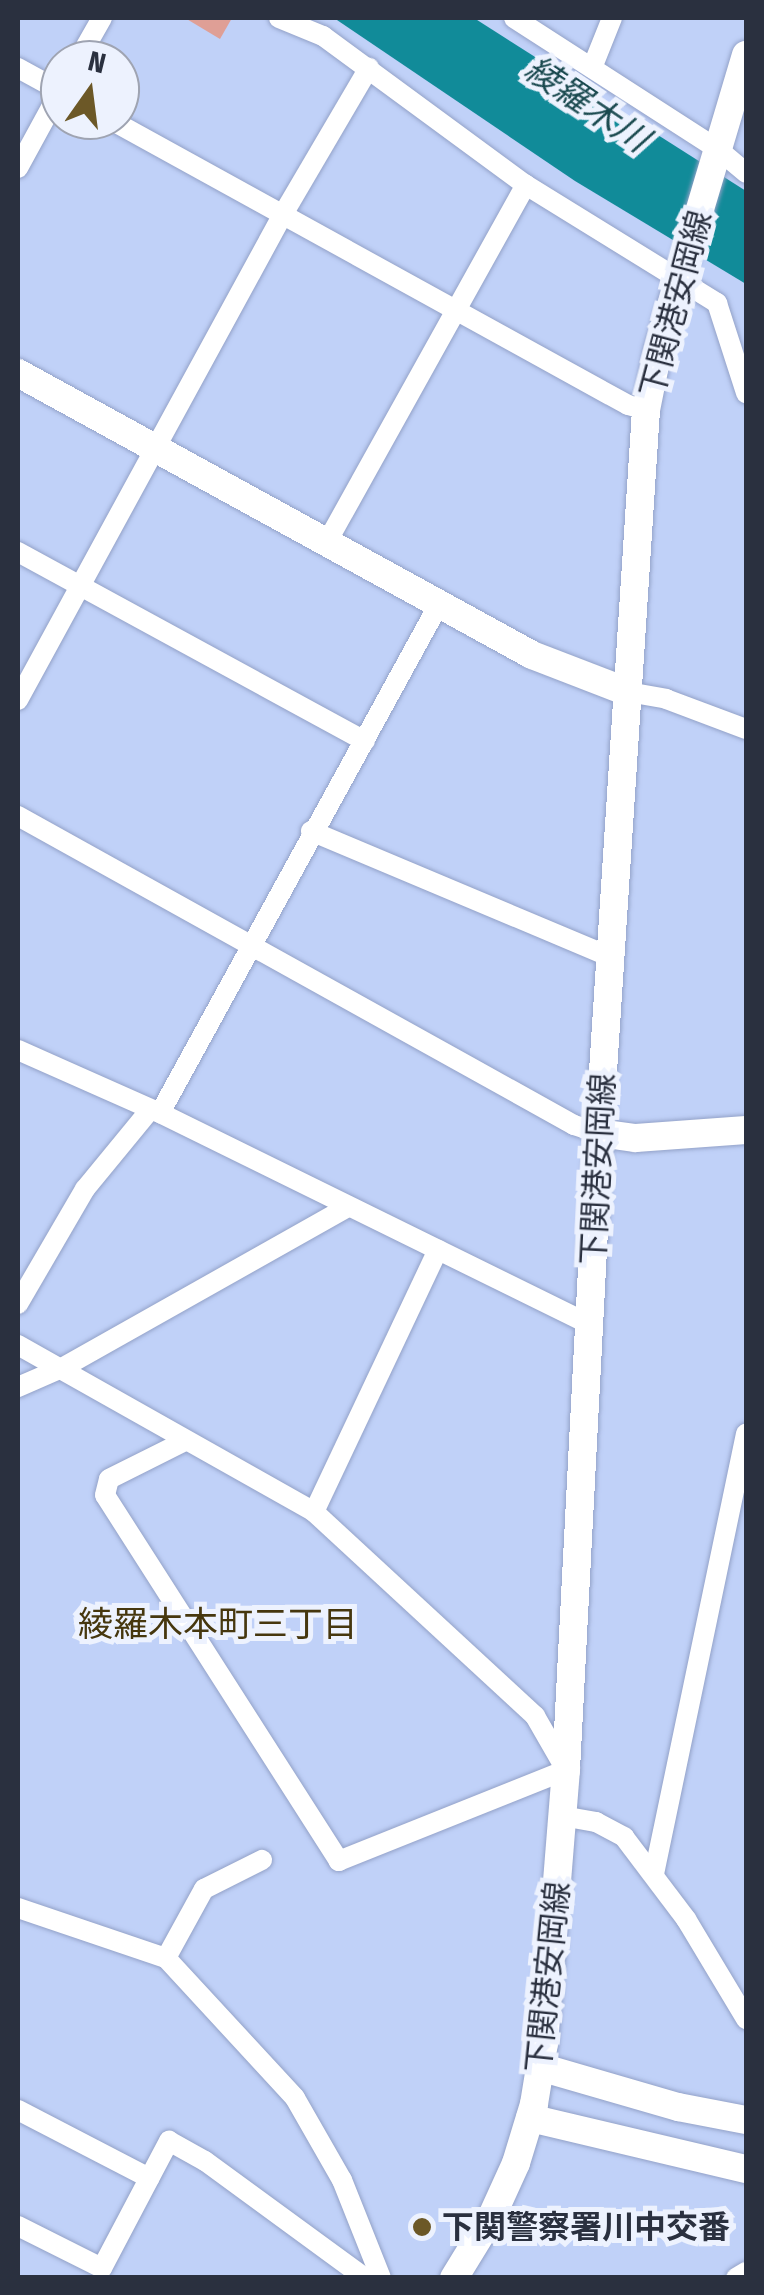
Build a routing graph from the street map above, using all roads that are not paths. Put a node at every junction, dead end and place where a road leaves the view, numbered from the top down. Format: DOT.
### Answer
graph roads {
  1 [pos="102,18"];
  2 [pos="280,18"];
  3 [pos="514,18"];
  4 [pos="612,18"];
  5 [pos="89,40"];
  6 [pos="746,54"];
  7 [pos="18,68"];
  8 [pos="368,68"];
  9 [pos="592,68"];
  10 [pos="40,80"];
  11 [pos="40,128"];
  12 [pos="140,136"];
  13 [pos="718,157"];
  14 [pos="18,168"];
  15 [pos="746,173"];
  16 [pos="526,186"];
  17 [pos="282,216"];
  18 [pos="680,275"];
  19 [pos="456,312"];
  20 [pos="18,372"];
  21 [pos="746,393"];
  22 [pos="646,410"];
  23 [pos="154,448"];
  24 [pos="327,542"];
  25 [pos="18,552"];
  26 [pos="80,586"];
  27 [pos="438,604"];
  28 [pos="628,692"];
  29 [pos="18,700"];
  30 [pos="746,729"];
  31 [pos="366,740"];
  32 [pos="18,816"];
  33 [pos="311,832"];
  34 [pos="252,945"];
  35 [pos="610,957"];
  36 [pos="18,1050"];
  37 [pos="154,1112"];
  38 [pos="746,1130"];
  39 [pos="599,1133"];
  40 [pos="348,1207"];
  41 [pos="438,1250"];
  42 [pos="18,1304"];
  43 [pos="589,1324"];
  44 [pos="18,1345"];
  45 [pos="62,1368"];
  46 [pos="18,1388"];
  47 [pos="746,1434"];
  48 [pos="183,1442"];
  49 [pos="314,1512"];
  50 [pos="566,1770"];
  51 [pos="562,1816"];
  52 [pos="262,1860"];
  53 [pos="654,1874"];
  54 [pos="18,1908"];
  55 [pos="166,1958"];
  56 [pos="746,2019"];
  57 [pos="540,2067"];
  58 [pos="18,2110"];
  59 [pos="530,2118"];
  60 [pos="746,2120"];
  61 [pos="746,2169"];
  62 [pos="149,2178"];
  63 [pos="18,2226"];
  64 [pos="746,2272"];
  65 [pos="365,2278"];
  66 [pos="381,2278"];
  67 [pos="454,2278"];
  68 [pos="736,2278"];
  1 -- 5 [label="street"];
  2 -- 8 [label="street"];
  3 -- 9 [label="street"];
  4 -- 9 [label="street"];
  6 -- 13 [label="main road, 下関港安岡線"];
  7 -- 10 [label="street"];
  8 -- 16 [label="street"];
  8 -- 17 [label="street"];
  9 -- 13 [label="street"];
  11 -- 14 [label="street"];
  12 -- 17 [label="street"];
  13 -- 15 [label="street"];
  13 -- 18 [label="main road, 下関港安岡線"];
  16 -- 18 [label="street"];
  16 -- 19 [label="street"];
  17 -- 19 [label="street"];
  17 -- 23 [label="street"];
  18 -- 21 [label="street"];
  18 -- 22 [label="main road, 下関港安岡線"];
  19 -- 22 [label="street"];
  19 -- 24 [label="street"];
  20 -- 23 [label="main road"];
  22 -- 28 [label="main road, 下関港安岡線"];
  23 -- 24 [label="main road"];
  23 -- 26 [label="street"];
  24 -- 27 [label="main road"];
  25 -- 26 [label="street"];
  26 -- 29 [label="street"];
  26 -- 31 [label="street"];
  27 -- 28 [label="main road"];
  27 -- 31 [label="street"];
  28 -- 30 [label="street"];
  28 -- 35 [label="main road, 下関港安岡線"];
  31 -- 33 [label="street"];
  32 -- 34 [label="street"];
  33 -- 34 [label="street"];
  33 -- 35 [label="street"];
  34 -- 37 [label="street"];
  34 -- 39 [label="street"];
  35 -- 39 [label="main road, 下関港安岡線"];
  36 -- 37 [label="street"];
  37 -- 40 [label="street"];
  37 -- 42 [label="street"];
  38 -- 39 [label="main road"];
  39 -- 43 [label="main road, 下関港安岡線"];
  40 -- 41 [label="street"];
  40 -- 45 [label="street"];
  41 -- 43 [label="street"];
  41 -- 49 [label="street"];
  43 -- 50 [label="main road, 下関港安岡線"];
  44 -- 45 [label="street"];
  45 -- 46 [label="street"];
  45 -- 48 [label="street"];
  47 -- 53 [label="street"];
  48 -- 49 [label="street"];
  48 -- 50 [label="street"];
  49 -- 50 [label="street"];
  50 -- 51 [label="main road, 下関港安岡線"];
  51 -- 53 [label="street"];
  51 -- 57 [label="main road, 下関港安岡線"];
  52 -- 55 [label="street"];
  53 -- 56 [label="street"];
  54 -- 55 [label="street"];
  55 -- 66 [label="street"];
  57 -- 59 [label="main road, 下関港安岡線"];
  57 -- 60 [label="main road"];
  58 -- 62 [label="street"];
  59 -- 61 [label="main road"];
  59 -- 67 [label="main road, 下関港安岡線"];
  62 -- 63 [label="street"];
  62 -- 65 [label="street"];
  64 -- 68 [label="street"];
}
